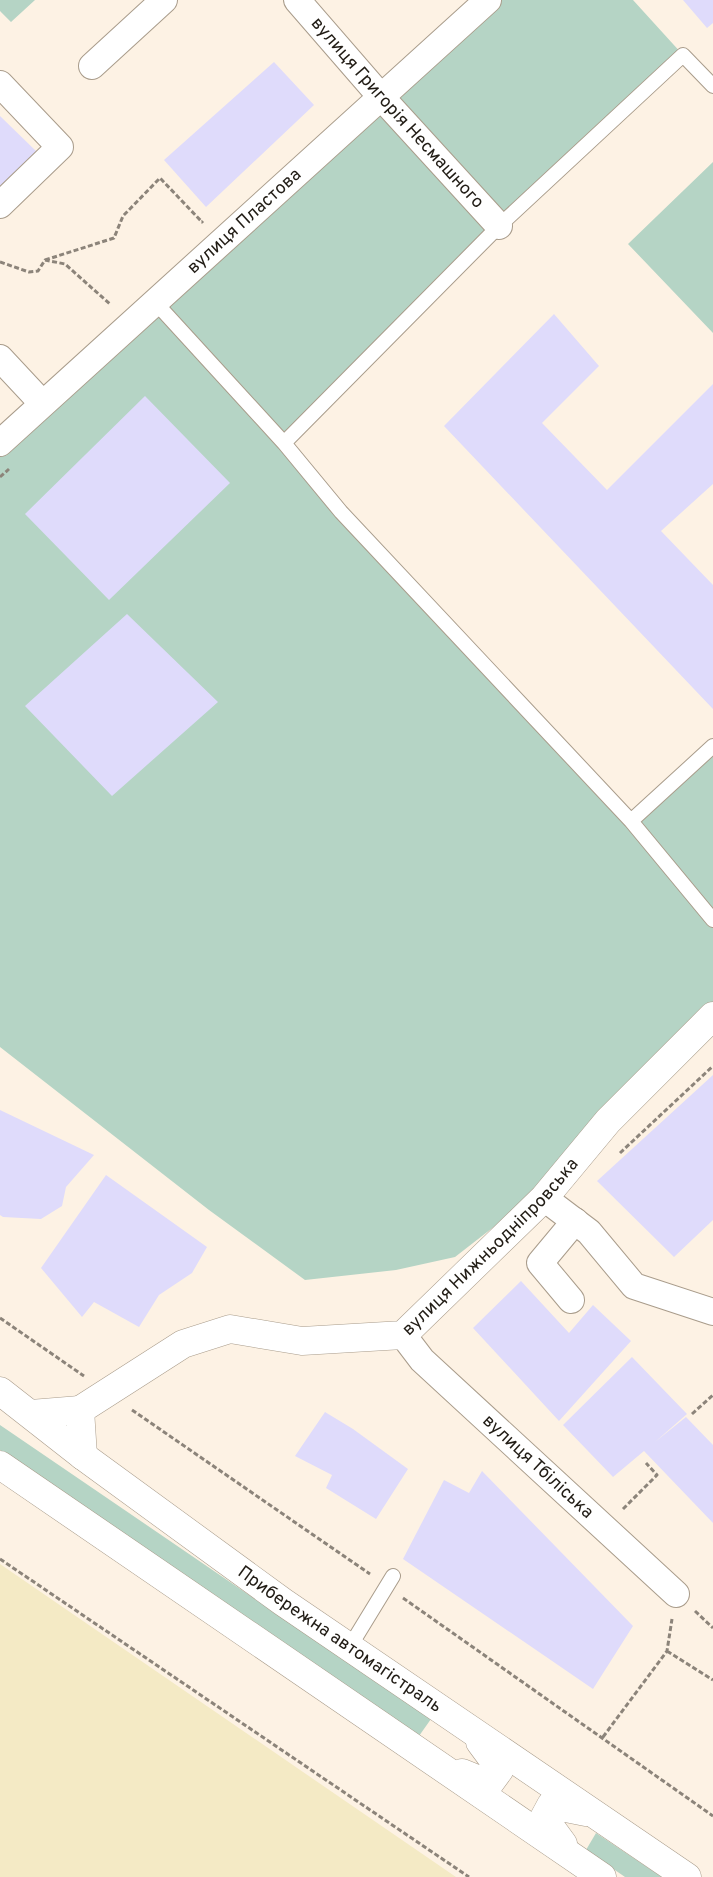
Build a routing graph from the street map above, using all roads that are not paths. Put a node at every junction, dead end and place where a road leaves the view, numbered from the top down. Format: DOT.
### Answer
graph roads {
  1 [pos="164,0"];
  2 [pos="297,0"];
  3 [pos="488,0"];
  4 [pos="92,66"];
  5 [pos="0,84"];
  6 [pos="713,86"];
  7 [pos="382,98"];
  8 [pos="0,205"];
  9 [pos="499,226"];
  10 [pos="155,302"];
  11 [pos="0,358"];
  12 [pos="42,403"];
  13 [pos="0,443"];
  14 [pos="284,443"];
  15 [pos="713,746"];
  16 [pos="631,822"];
  17 [pos="713,920"];
  18 [pos="713,1016"];
  19 [pos="544,1198"];
  20 [pos="575,1221"];
  21 [pos="571,1300"];
  22 [pos="713,1312"];
  23 [pos="403,1335"];
  24 [pos="0,1391"];
  25 [pos="80,1410"];
  26 [pos="31,1414"];
  27 [pos="83,1456"];
  28 [pos="0,1465"];
  29 [pos="390,1581"];
  30 [pos="676,1594"];
  31 [pos="349,1648"];
  32 [pos="470,1730"];
  33 [pos="435,1761"];
  34 [pos="592,1814"];
  35 [pos="573,1856"];
  36 [pos="602,1877"];
  37 [pos="687,1877"];
  1 -- 4 [label="street"];
  2 -- 7 [label="street, вулиця Григорія Несмашного"];
  3 -- 7 [label="street, вулиця Пластова"];
  5 -- 8 [label="street"];
  6 -- 9 [label="lane"];
  7 -- 9 [label="street, вулиця Григорія Несмашного"];
  7 -- 10 [label="street, вулиця Пластова"];
  9 -- 14 [label="lane"];
  10 -- 12 [label="street, вулиця Пластова"];
  10 -- 14 [label="lane"];
  11 -- 12 [label="street"];
  12 -- 13 [label="street, вулиця Пластова"];
  14 -- 16 [label="lane"];
  15 -- 16 [label="lane"];
  16 -- 17 [label="lane"];
  18 -- 19 [label="main road, вулиця Нижньодніпровська"];
  19 -- 20 [label="street"];
  19 -- 23 [label="main road, вулиця Нижньодніпровська"];
  20 -- 21 [label="street"];
  20 -- 22 [label="street"];
  23 -- 25 [label="main road, вулиця Нижньодніпровська"];
  23 -- 30 [label="street, вулиця Тбіліська"];
  24 -- 26 [label="main road, Прибережна автомагістраль"];
  25 -- 26 [label="main road"];
  25 -- 27 [label="main road"];
  26 -- 27 [label="main road, Прибережна автомагістраль"];
  27 -- 31 [label="main road, Прибережна автомагістраль"];
  28 -- 33 [label="main road"];
  29 -- 31 [label="lane"];
  31 -- 32 [label="main road, Прибережна автомагістраль"];
  32 -- 33 [label="main road"];
  32 -- 34 [label="main road, Прибережна автомагістраль"];
  33 -- 35 [label="main road"];
  34 -- 35 [label="main road"];
  34 -- 37 [label="main road, Прибережна автомагістраль"];
  35 -- 36 [label="main road"];
}
